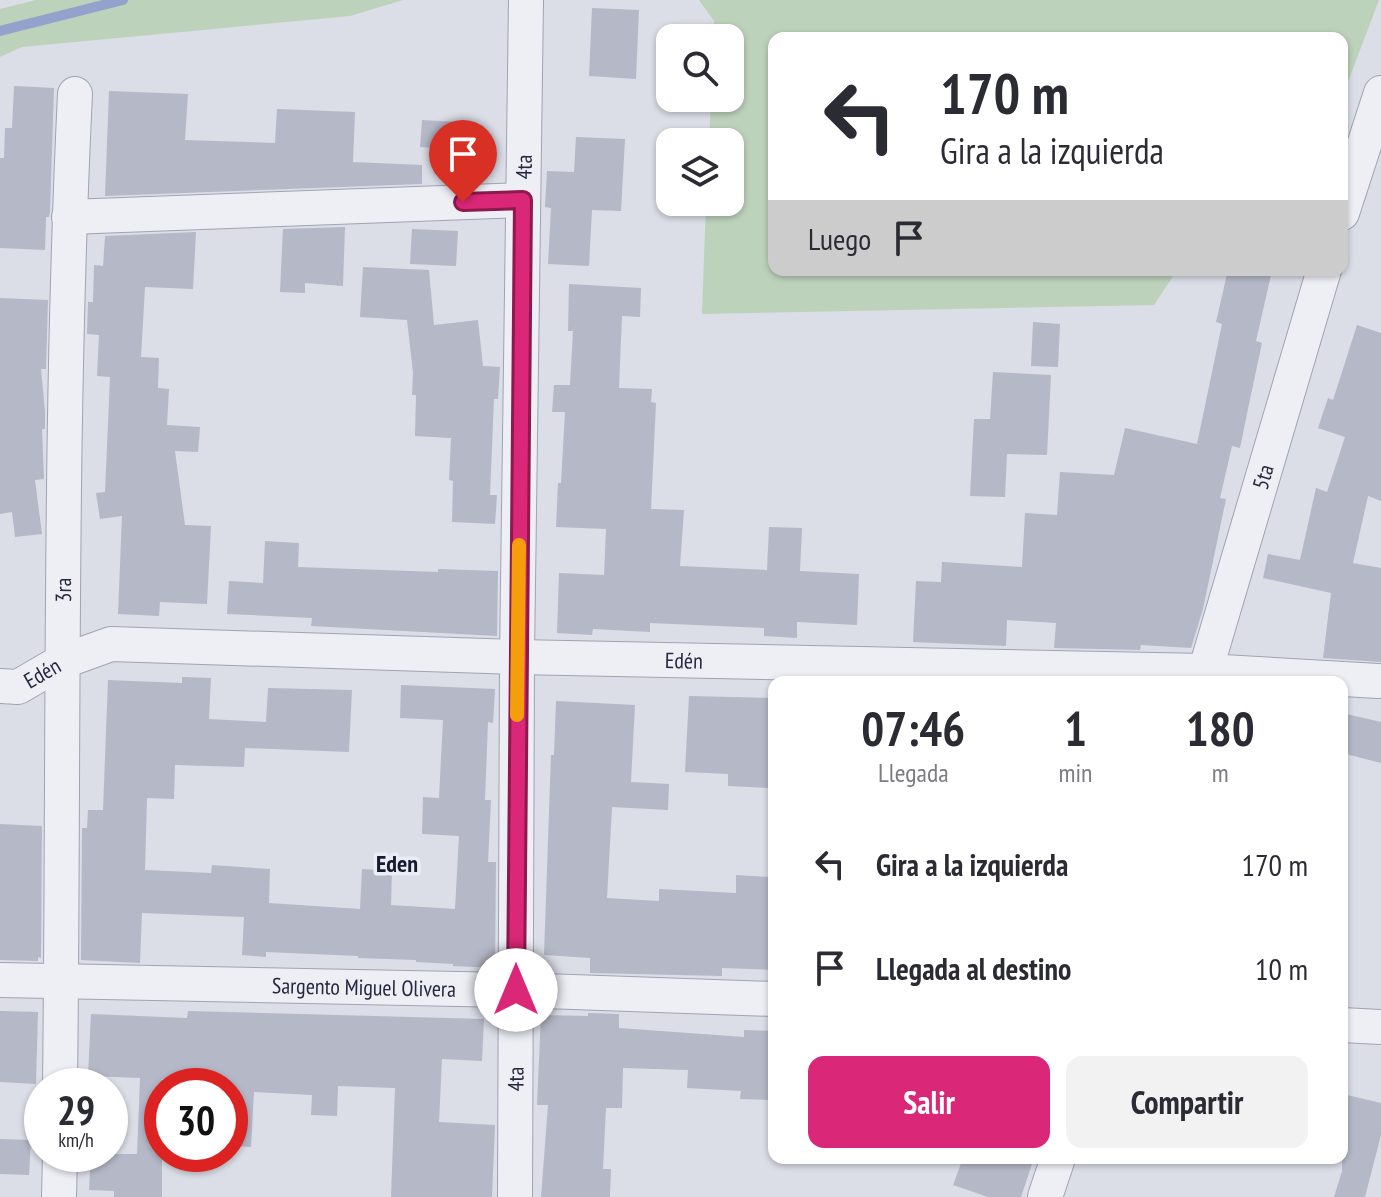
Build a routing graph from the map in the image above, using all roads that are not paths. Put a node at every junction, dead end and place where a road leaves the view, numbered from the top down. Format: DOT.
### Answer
graph roads {
  1 [pos="526,0"];
  2 [pos="1381,93"];
  3 [pos="75,94"];
  4 [pos="1348,195"];
  5 [pos="523,200"];
  6 [pos="69,217"];
  7 [pos="1322,276"];
  8 [pos="517,657"];
  9 [pos="61,662"];
  10 [pos="1170,676"];
  11 [pos="1204,676"];
  12 [pos="1348,680"];
  13 [pos="1378,681"];
  14 [pos="0,686"];
  15 [pos="0,980"];
  16 [pos="61,981"];
  17 [pos="516,990"];
  18 [pos="768,999"];
  19 [pos="1348,1025"];
  20 [pos="1381,1027"];
  21 [pos="60,1068"];
  22 [pos="1056,1164"];
  23 [pos="60,1172"];
  24 [pos="59,1197"];
  25 [pos="515,1197"];
  26 [pos="1045,1197"];
  1 -- 5 [label="street, 4ta"];
  2 -- 4 [label="street"];
  3 -- 6 [label="street, 3ra"];
  5 -- 6 [label="street"];
  5 -- 8 [label="street, 4ta"];
  6 -- 9 [label="street, 3ra"];
  7 -- 11 [label="street, 5ta"];
  8 -- 9 [label="street, Edén"];
  8 -- 10 [label="street, Edén"];
  8 -- 17 [label="street, 4ta"];
  9 -- 14 [label="street, Edén"];
  9 -- 16 [label="street, 3ra"];
  12 -- 13 [label="street, Edén"];
  15 -- 16 [label="street, Sargento Miguel Olivera"];
  16 -- 17 [label="street, Sargento Miguel Olivera"];
  16 -- 21 [label="street, 3ra"];
  17 -- 18 [label="street, Sargento Miguel Olivera"];
  17 -- 25 [label="street, 4ta"];
  19 -- 20 [label="street"];
  22 -- 26 [label="street"];
  23 -- 24 [label="street"];
}
